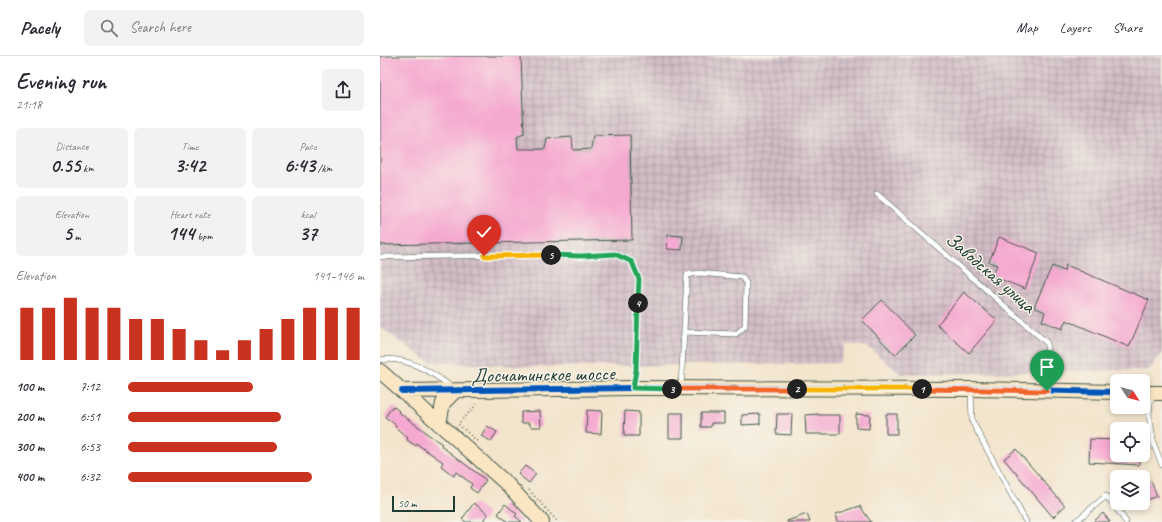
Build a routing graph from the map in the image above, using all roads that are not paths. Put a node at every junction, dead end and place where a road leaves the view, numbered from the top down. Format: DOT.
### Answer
graph roads {
  1 [pos="878,194"];
  2 [pos="380,257"];
  3 [pos="684,332"];
  4 [pos="380,360"];
  5 [pos="380,371"];
  6 [pos="633,388"];
  7 [pos="680,389"];
  8 [pos="971,389"];
  9 [pos="455,390"];
  10 [pos="402,391"];
  11 [pos="1047,391"];
  12 [pos="1110,392"];
  13 [pos="1152,393"];
  14 [pos="439,424"];
  15 [pos="1162,465"];
  16 [pos="542,522"];
  17 [pos="1026,522"];
  18 [pos="1075,522"];
  19 [pos="1126,522"];
  1 -- 11 [label="lane, Заводская улица"];
  2 -- 6 [label="lane"];
  3 -- 3 [label="lane"];
  3 -- 7 [label="lane"];
  4 -- 9 [label="lane"];
  5 -- 10 [label="street"];
  6 -- 7 [label="street, Досчатинское шоссе"];
  6 -- 9 [label="street, Досчатинское шоссе"];
  7 -- 8 [label="street, Досчатинское шоссе"];
  8 -- 11 [label="street, Досчатинское шоссе"];
  8 -- 17 [label="lane"];
  9 -- 10 [label="street, Досчатинское шоссе"];
  9 -- 14 [label="street, Досчатинское шоссе"];
  10 -- 14 [label="street"];
  11 -- 12 [label="street, Досчатинское шоссе"];
  13 -- 15 [label="lane"];
  14 -- 16 [label="street"];
  18 -- 19 [label="lane"];
}
